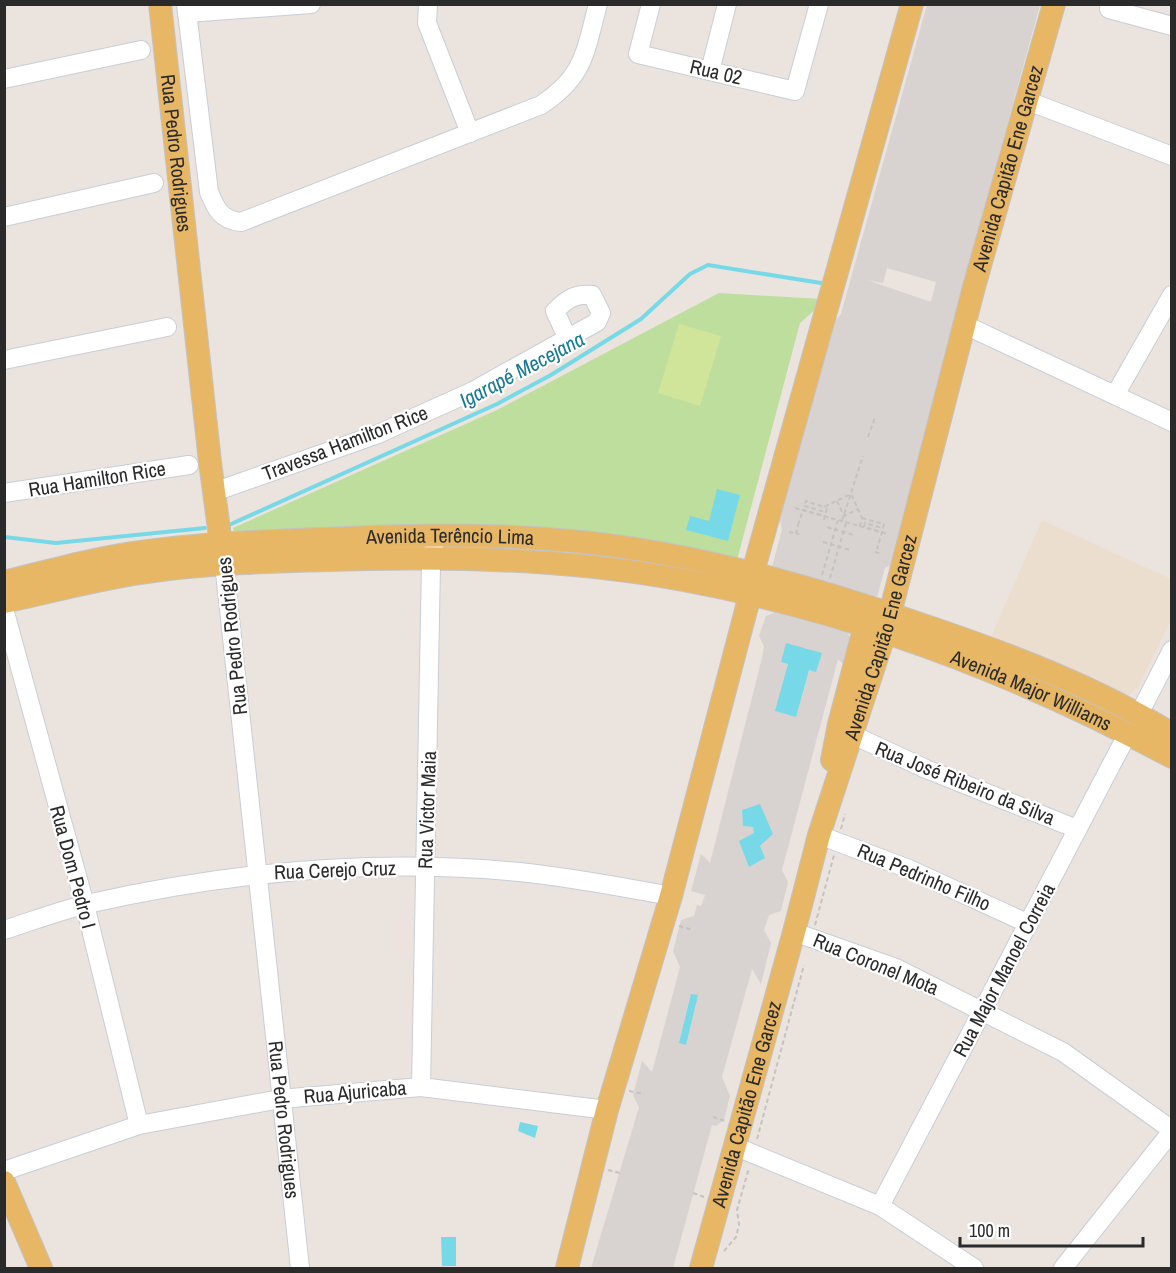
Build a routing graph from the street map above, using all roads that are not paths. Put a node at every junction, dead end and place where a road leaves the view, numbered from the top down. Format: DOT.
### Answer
graph roads {
  1 [pos="160,4"];
  2 [pos="311,4"];
  3 [pos="428,4"];
  4 [pos="598,4"];
  5 [pos="651,4"];
  6 [pos="727,4"];
  7 [pos="819,4"];
  8 [pos="912,4"];
  9 [pos="1054,4"];
  10 [pos="1110,4"];
  11 [pos="187,9"];
  12 [pos="1172,26"];
  13 [pos="141,50"];
  14 [pos="710,70"];
  15 [pos="4,79"];
  16 [pos="1028,101"];
  17 [pos="470,133"];
  18 [pos="1172,156"];
  19 [pos="154,183"];
  20 [pos="4,217"];
  21 [pos="1172,295"];
  22 [pos="965,325"];
  23 [pos="167,327"];
  24 [pos="567,337"];
  25 [pos="4,360"];
  26 [pos="1115,395"];
  27 [pos="1172,422"];
  28 [pos="189,465"];
  29 [pos="4,493"];
  30 [pos="215,496"];
  31 [pos="434,545"];
  32 [pos="222,548"];
  33 [pos="4,582"];
  34 [pos="752,584"];
  35 [pos="4,602"];
  36 [pos="4,609"];
  37 [pos="878,620"];
  38 [pos="1172,650"];
  39 [pos="1133,724"];
  40 [pos="1172,734"];
  41 [pos="853,735"];
  42 [pos="1172,757"];
  43 [pos="1077,829"];
  44 [pos="819,835"];
  45 [pos="425,867"];
  46 [pos="257,874"];
  47 [pos="671,896"];
  48 [pos="85,905"];
  49 [pos="1029,924"];
  50 [pos="4,930"];
  51 [pos="794,932"];
  52 [pos="982,1010"];
  53 [pos="421,1087"];
  54 [pos="280,1099"];
  55 [pos="607,1110"];
  56 [pos="139,1125"];
  57 [pos="1172,1130"];
  58 [pos="734,1146"];
  59 [pos="4,1171"];
  60 [pos="4,1182"];
  61 [pos="880,1206"];
  62 [pos="41,1269"];
  63 [pos="300,1269"];
  64 [pos="567,1269"];
  65 [pos="701,1269"];
  66 [pos="974,1269"];
  67 [pos="1063,1269"];
  1 -- 30 [label="main road, Rua Pedro Rodrigues"];
  2 -- 11 [label="street"];
  3 -- 17 [label="street"];
  4 -- 17 [label="street"];
  5 -- 14 [label="street, Rua 02"];
  6 -- 14 [label="street"];
  7 -- 14 [label="street, Rua 02"];
  8 -- 34 [label="main road"];
  9 -- 16 [label="main road, Avenida Capitão Ene Garcez"];
  10 -- 12 [label="street"];
  11 -- 17 [label="street"];
  13 -- 15 [label="street"];
  16 -- 18 [label="street"];
  16 -- 22 [label="main road, Avenida Capitão Ene Garcez"];
  19 -- 20 [label="street"];
  21 -- 26 [label="street"];
  22 -- 26 [label="street"];
  22 -- 37 [label="main road, Avenida Capitão Ene Garcez"];
  23 -- 25 [label="street"];
  24 -- 30 [label="street, Travessa Hamilton Rice"];
  26 -- 27 [label="street"];
  28 -- 29 [label="street, Rua Hamilton Rice"];
  30 -- 32 [label="main road, Rua Pedro Rodrigues"];
  31 -- 32 [label="main road, Avenida Terêncio Lima"];
  31 -- 34 [label="main road, Avenida Terêncio Lima"];
  31 -- 45 [label="street, Rua Victor Maia"];
  32 -- 33 [label="main road, Avenida Terêncio Lima"];
  32 -- 35 [label="main road, Avenida Terêncio Lima"];
  32 -- 46 [label="street, Rua Pedro Rodrigues"];
  34 -- 37 [label="main road, Avenida Terêncio Lima"];
  34 -- 47 [label="main road"];
  36 -- 48 [label="street, Rua Dom Pedro I"];
  37 -- 39 [label="main road, Avenida Major Williams"];
  37 -- 41 [label="main road, Avenida Capitão Ene Garcez"];
  37 -- 44 [label="main road"];
  38 -- 39 [label="street, Rua Major Manoel Correia"];
  39 -- 40 [label="main road, Avenida Major Williams"];
  39 -- 42 [label="main road, Avenida Major Williams"];
  39 -- 43 [label="street, Rua Major Manoel Correia"];
  41 -- 43 [label="street, Rua José Ribeiro da Silva"];
  41 -- 44 [label="main road, Avenida Capitão Ene Garcez"];
  43 -- 49 [label="street, Rua Major Manoel Correia"];
  44 -- 49 [label="street, Rua Pedrinho Filho"];
  44 -- 51 [label="main road, Avenida Capitão Ene Garcez"];
  45 -- 46 [label="street, Rua Cerejo Cruz"];
  45 -- 47 [label="street, Rua Cerejo Cruz"];
  45 -- 53 [label="street, Rua Victor Maia"];
  46 -- 48 [label="street, Rua Cerejo Cruz"];
  46 -- 54 [label="street, Rua Pedro Rodrigues"];
  47 -- 55 [label="main road"];
  48 -- 50 [label="street, Rua Cerejo Cruz"];
  48 -- 56 [label="street, Rua Dom Pedro I"];
  49 -- 52 [label="street, Rua Major Manoel Correia"];
  51 -- 52 [label="street, Rua Coronel Mota"];
  51 -- 58 [label="main road, Avenida Capitão Ene Garcez"];
  52 -- 57 [label="street, Rua Coronel Mota"];
  52 -- 61 [label="street, Rua Major Manoel Correia"];
  53 -- 54 [label="street, Rua Ajuricaba"];
  53 -- 55 [label="street, Rua Ajuricaba"];
  54 -- 56 [label="street, Rua Ajuricaba"];
  54 -- 63 [label="street, Rua Pedro Rodrigues"];
  55 -- 64 [label="main road"];
  56 -- 59 [label="street, Rua Ajuricaba"];
  57 -- 67 [label="street"];
  58 -- 61 [label="street"];
  58 -- 65 [label="main road, Avenida Capitão Ene Garcez"];
  60 -- 62 [label="main road"];
  61 -- 66 [label="street"];
}
